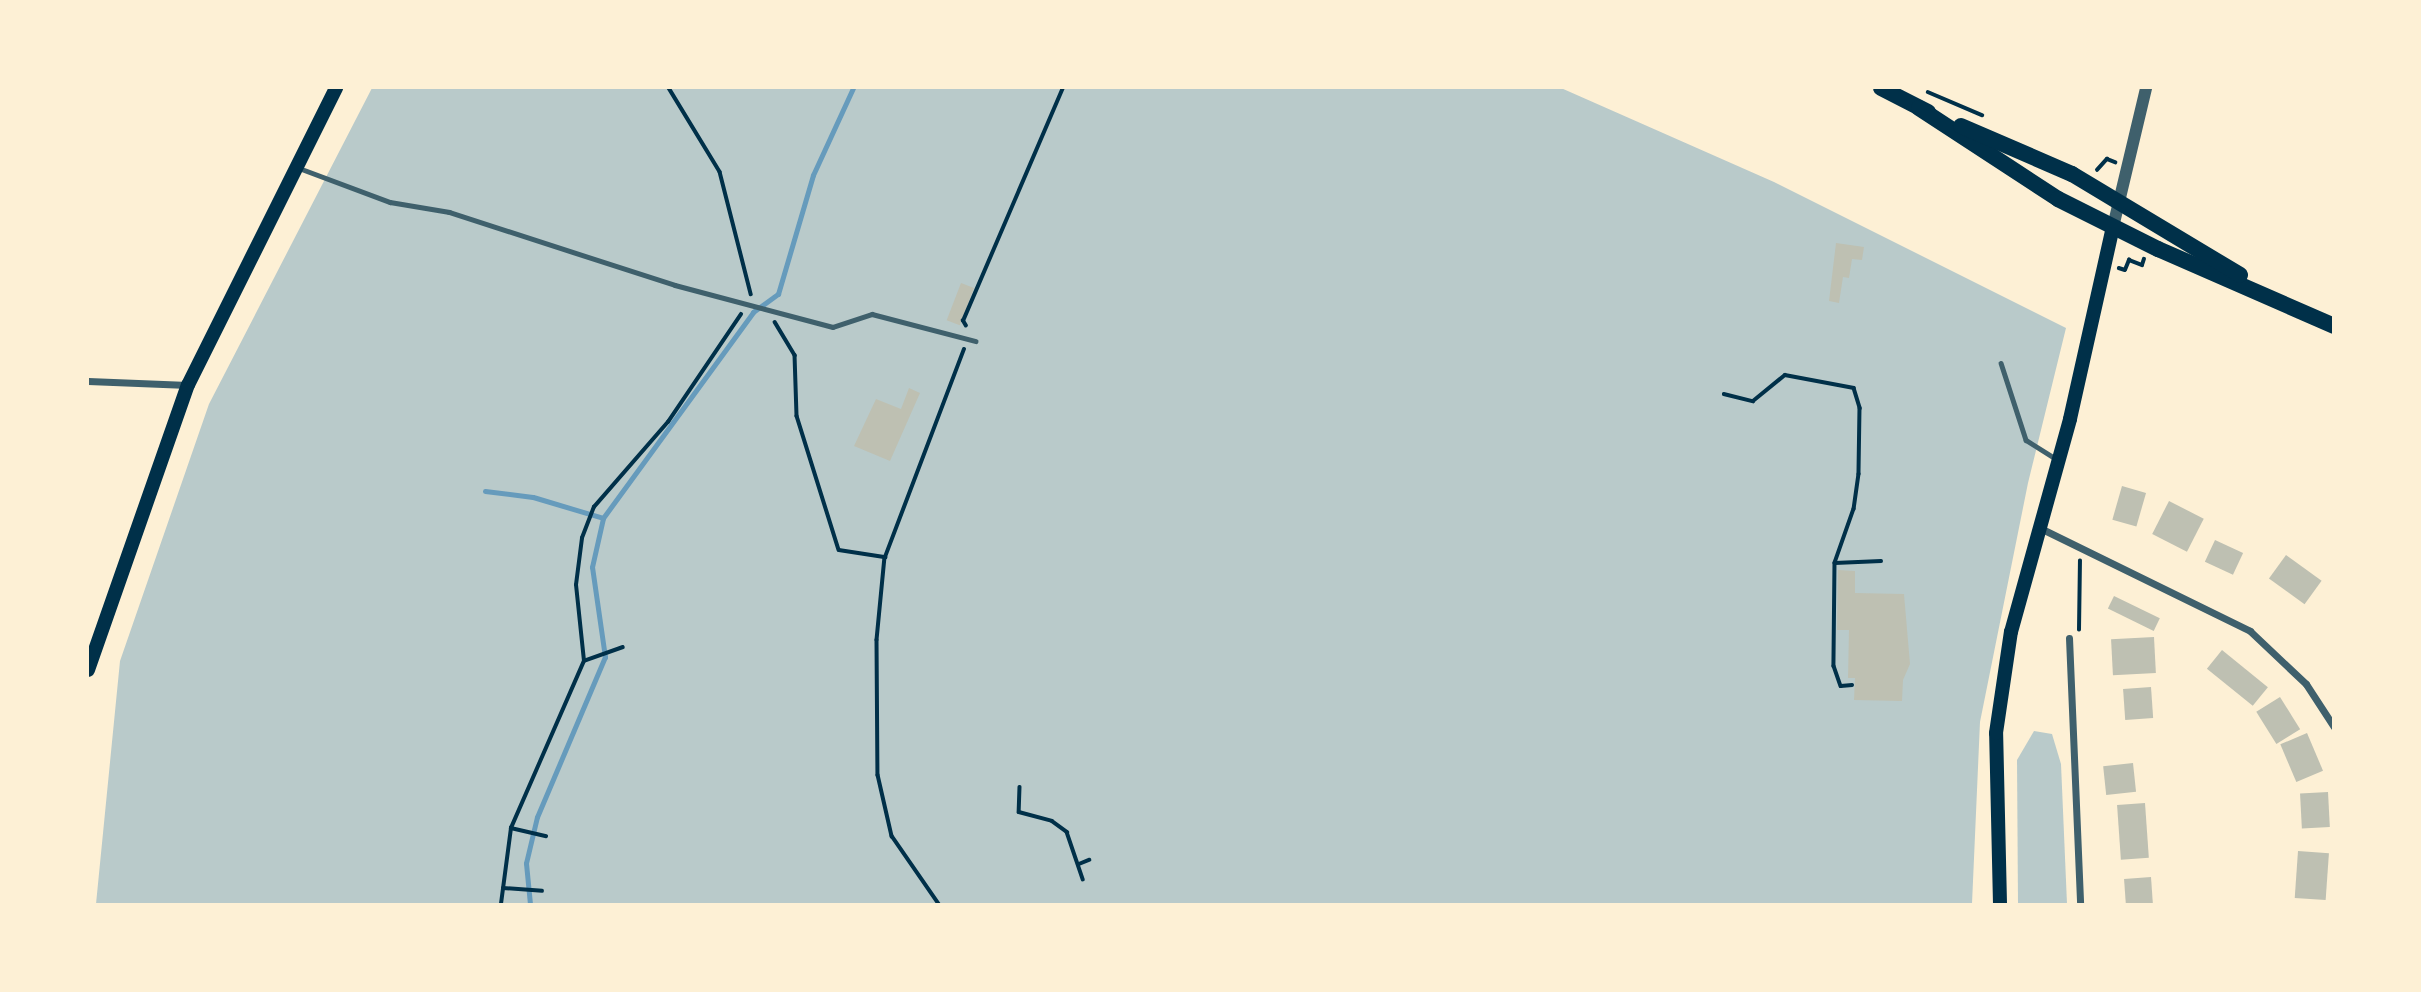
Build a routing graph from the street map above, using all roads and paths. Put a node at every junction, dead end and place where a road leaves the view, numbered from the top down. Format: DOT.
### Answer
graph roads {
  1 [pos="336,88"];
  2 [pos="669,88"];
  3 [pos="1063,88"];
  4 [pos="1881,88"];
  5 [pos="2146,88"];
  6 [pos="1919,107"];
  7 [pos="298,168"];
  8 [pos="2118,202"];
  9 [pos="2113,227"];
  10 [pos="2281,301"];
  11 [pos="751,304"];
  12 [pos="768,310"];
  13 [pos="2333,326"];
  14 [pos="976,341"];
  15 [pos="2001,363"];
  16 [pos="88,381"];
  17 [pos="188,386"];
  18 [pos="1724,394"];
  19 [pos="2057,460"];
  20 [pos="2040,528"];
  21 [pos="2080,547"];
  22 [pos="885,557"];
  23 [pos="1881,561"];
  24 [pos="1835,563"];
  25 [pos="2069,638"];
  26 [pos="622,647"];
  27 [pos="584,661"];
  28 [pos="88,670"];
  29 [pos="1852,685"];
  30 [pos="2333,727"];
  31 [pos="1020,786"];
  32 [pos="511,828"];
  33 [pos="546,836"];
  34 [pos="1089,860"];
  35 [pos="1079,864"];
  36 [pos="1083,879"];
  37 [pos="503,888"];
  38 [pos="542,891"];
  39 [pos="501,905"];
  40 [pos="939,905"];
  41 [pos="2000,905"];
  42 [pos="2080,905"];
  1 -- 7 [label="main road"];
  2 -- 11 [label="path"];
  3 -- 14 [label="path"];
  4 -- 6 [label="highway"];
  5 -- 8 [label="street"];
  6 -- 8 [label="highway"];
  6 -- 9 [label="highway"];
  7 -- 11 [label="lane"];
  7 -- 17 [label="main road"];
  8 -- 9 [label="street"];
  8 -- 10 [label="highway"];
  9 -- 10 [label="highway"];
  9 -- 19 [label="main road"];
  10 -- 13 [label="highway"];
  11 -- 12 [label="lane"];
  11 -- 27 [label="path"];
  12 -- 14 [label="lane"];
  12 -- 22 [label="path"];
  14 -- 22 [label="path"];
  15 -- 19 [label="lane"];
  16 -- 17 [label="street"];
  17 -- 28 [label="main road"];
  18 -- 24 [label="path"];
  19 -- 20 [label="main road"];
  20 -- 21 [label="street"];
  20 -- 41 [label="main road"];
  21 -- 25 [label="path"];
  21 -- 30 [label="street"];
  22 -- 40 [label="path"];
  23 -- 24 [label="path"];
  24 -- 29 [label="path"];
  25 -- 42 [label="street"];
  26 -- 27 [label="path"];
  27 -- 32 [label="path"];
  31 -- 35 [label="path"];
  32 -- 33 [label="path"];
  32 -- 37 [label="path"];
  34 -- 35 [label="path"];
  35 -- 36 [label="path"];
  37 -- 38 [label="path"];
  37 -- 39 [label="path"];
}
